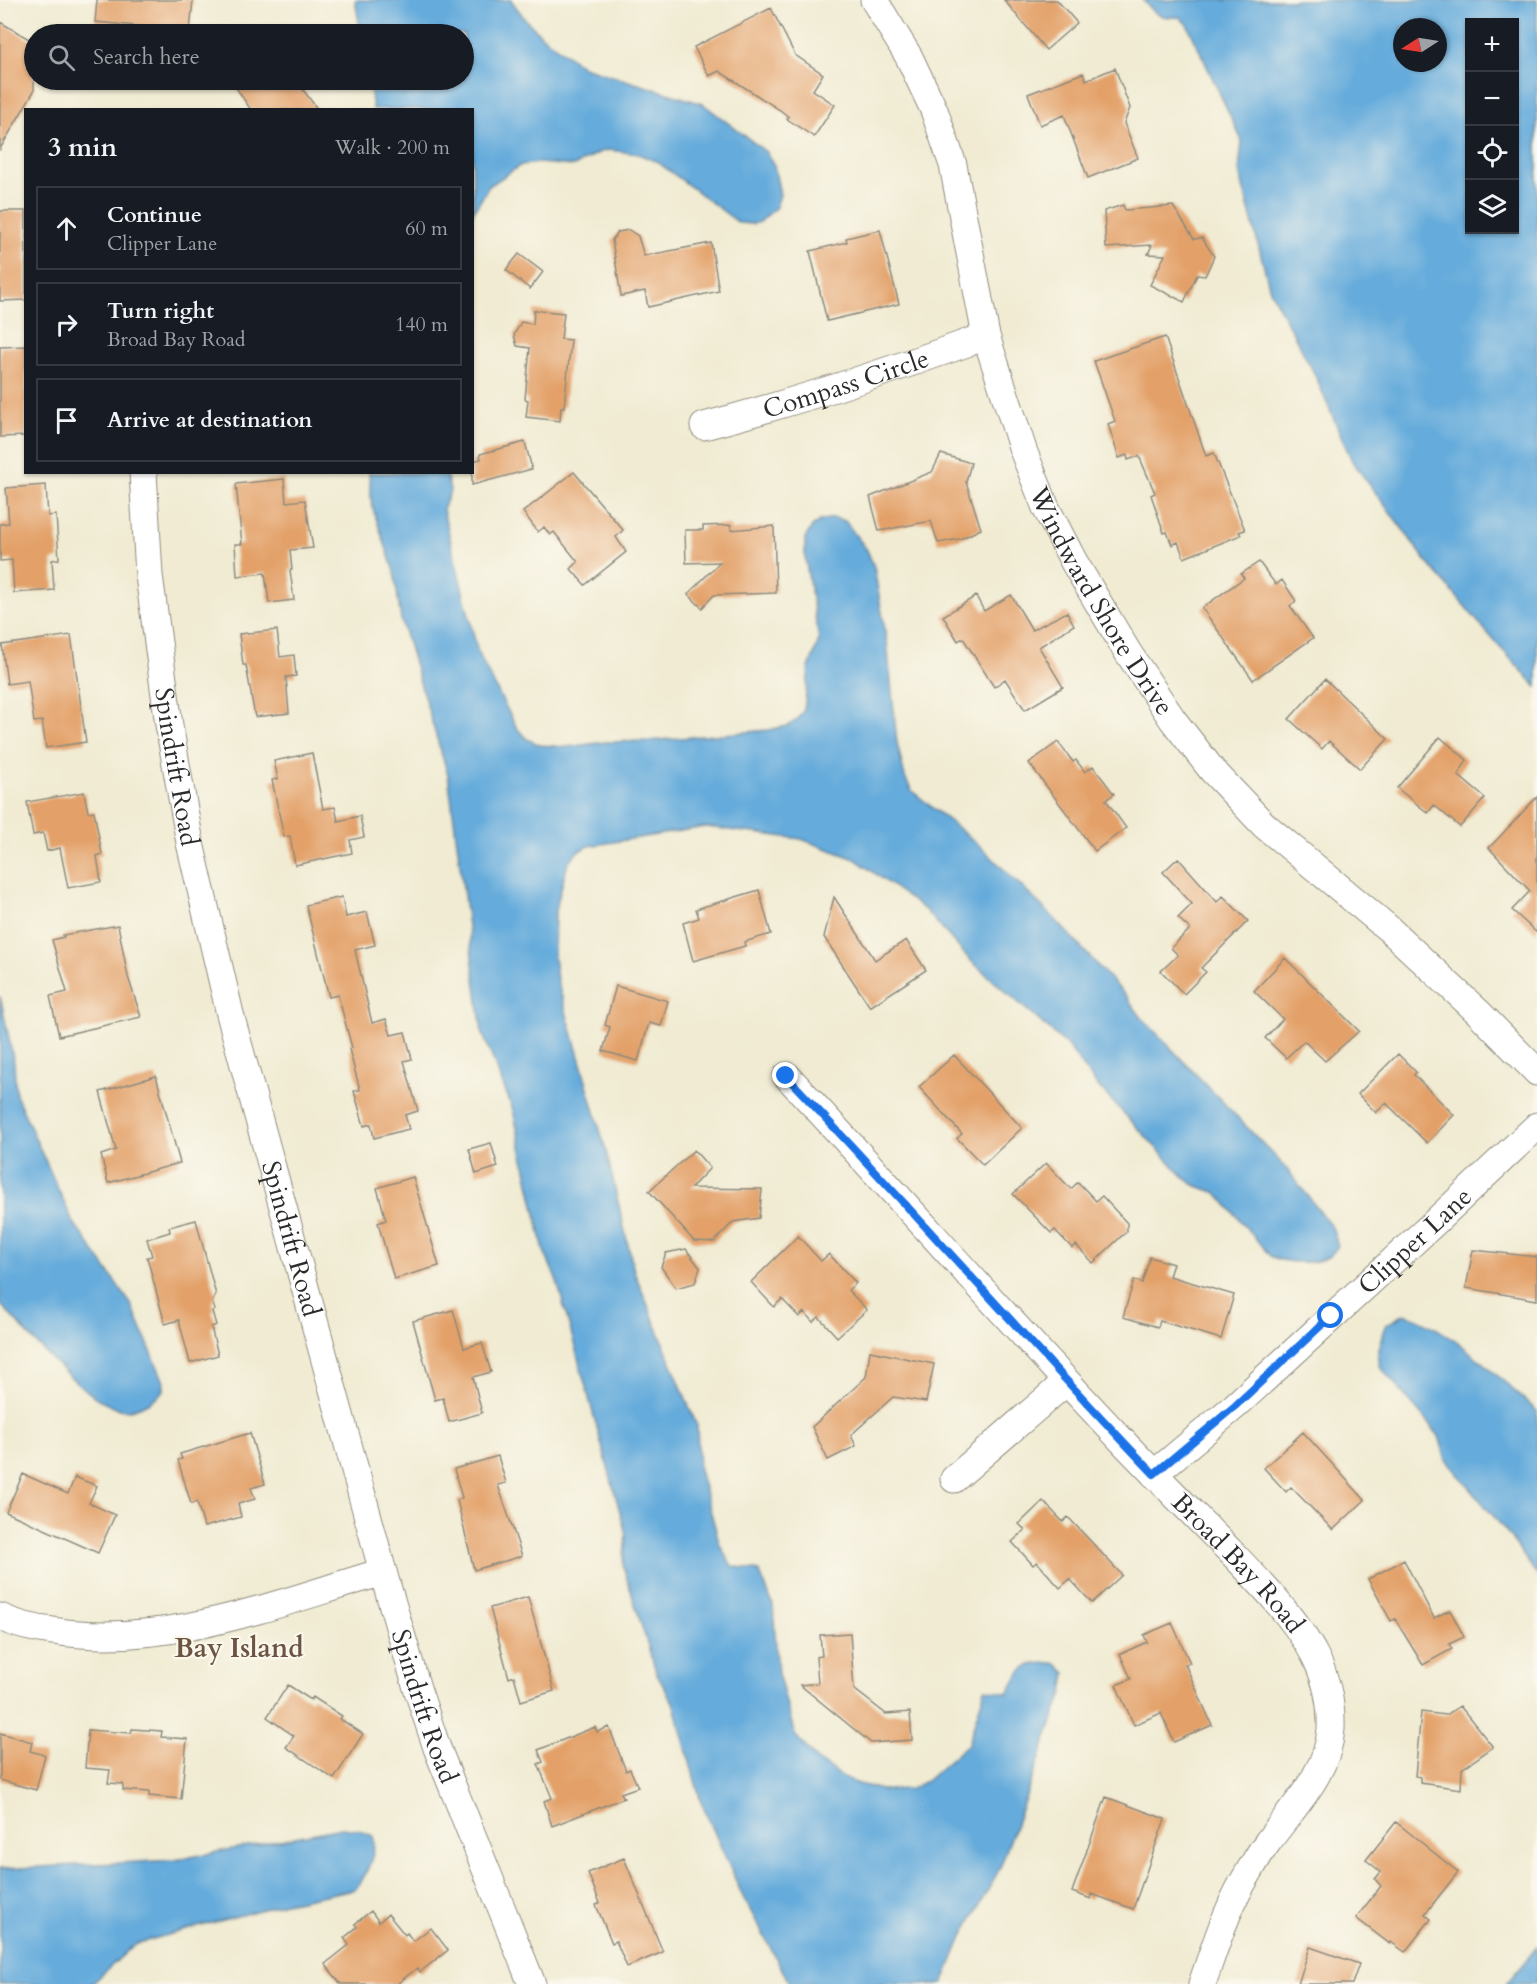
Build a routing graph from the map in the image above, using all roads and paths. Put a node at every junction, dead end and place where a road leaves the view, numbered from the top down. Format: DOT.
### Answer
graph roads {
  1 [pos="874,0"];
  2 [pos="986,336"];
  3 [pos="704,426"];
  4 [pos="143,474"];
  5 [pos="1537,1072"];
  6 [pos="786,1076"];
  7 [pos="1537,1126"];
  8 [pos="1066,1382"];
  9 [pos="1154,1474"];
  10 [pos="954,1479"];
  11 [pos="383,1572"];
  12 [pos="0,1617"];
  13 [pos="532,1984"];
  14 [pos="1202,1984"];
  1 -- 2 [label="street, Windward Shore Drive"];
  2 -- 3 [label="street, Compass Circle"];
  2 -- 5 [label="street, Windward Shore Drive"];
  4 -- 11 [label="street, Spindrift Road"];
  6 -- 8 [label="street, Broad Bay Road"];
  7 -- 9 [label="street, Clipper Lane"];
  8 -- 9 [label="street, Broad Bay Road"];
  8 -- 10 [label="street"];
  9 -- 14 [label="street, Broad Bay Road"];
  11 -- 12 [label="street"];
  11 -- 13 [label="street, Spindrift Road"];
}
